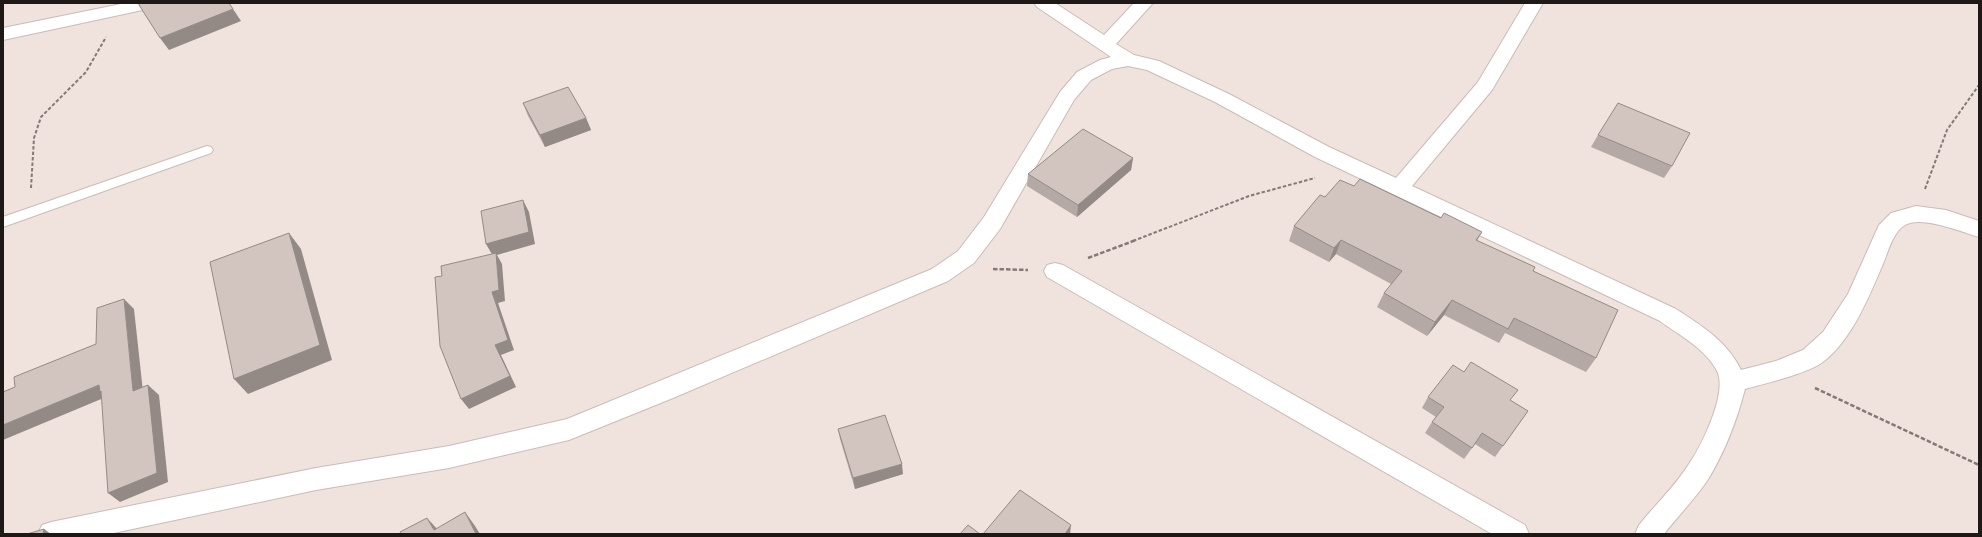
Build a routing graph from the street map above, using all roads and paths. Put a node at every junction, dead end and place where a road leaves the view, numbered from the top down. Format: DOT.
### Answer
graph roads {
  1 [pos="152,3"];
  2 [pos="1043,3"];
  3 [pos="1144,3"];
  4 [pos="1534,3"];
  5 [pos="122,8"];
  6 [pos="3,34"];
  7 [pos="1106,44"];
  8 [pos="1128,60"];
  9 [pos="1979,85"];
  10 [pos="207,150"];
  11 [pos="1354,167"];
  12 [pos="1399,188"];
  13 [pos="29,213"];
  14 [pos="1916,214"];
  15 [pos="3,222"];
  16 [pos="1979,230"];
  17 [pos="950,268"];
  18 [pos="1055,270"];
  19 [pos="1779,370"];
  20 [pos="1733,382"];
  21 [pos="1979,465"];
  22 [pos="51,534"];
  23 [pos="1516,534"];
  24 [pos="1648,534"];
  1 -- 5 [label="street"];
  2 -- 7 [label="street"];
  3 -- 7 [label="street"];
  4 -- 12 [label="street"];
  5 -- 6 [label="street"];
  5 -- 13 [label="path"];
  7 -- 8 [label="street"];
  8 -- 11 [label="street"];
  8 -- 17 [label="street"];
  9 -- 14 [label="path"];
  10 -- 13 [label="lane"];
  11 -- 12 [label="street"];
  11 -- 18 [label="path"];
  12 -- 20 [label="street"];
  13 -- 15 [label="lane"];
  14 -- 16 [label="street"];
  14 -- 19 [label="street"];
  17 -- 18 [label="path"];
  17 -- 22 [label="street"];
  18 -- 23 [label="street"];
  19 -- 20 [label="street"];
  19 -- 21 [label="path"];
  20 -- 24 [label="street"];
}
